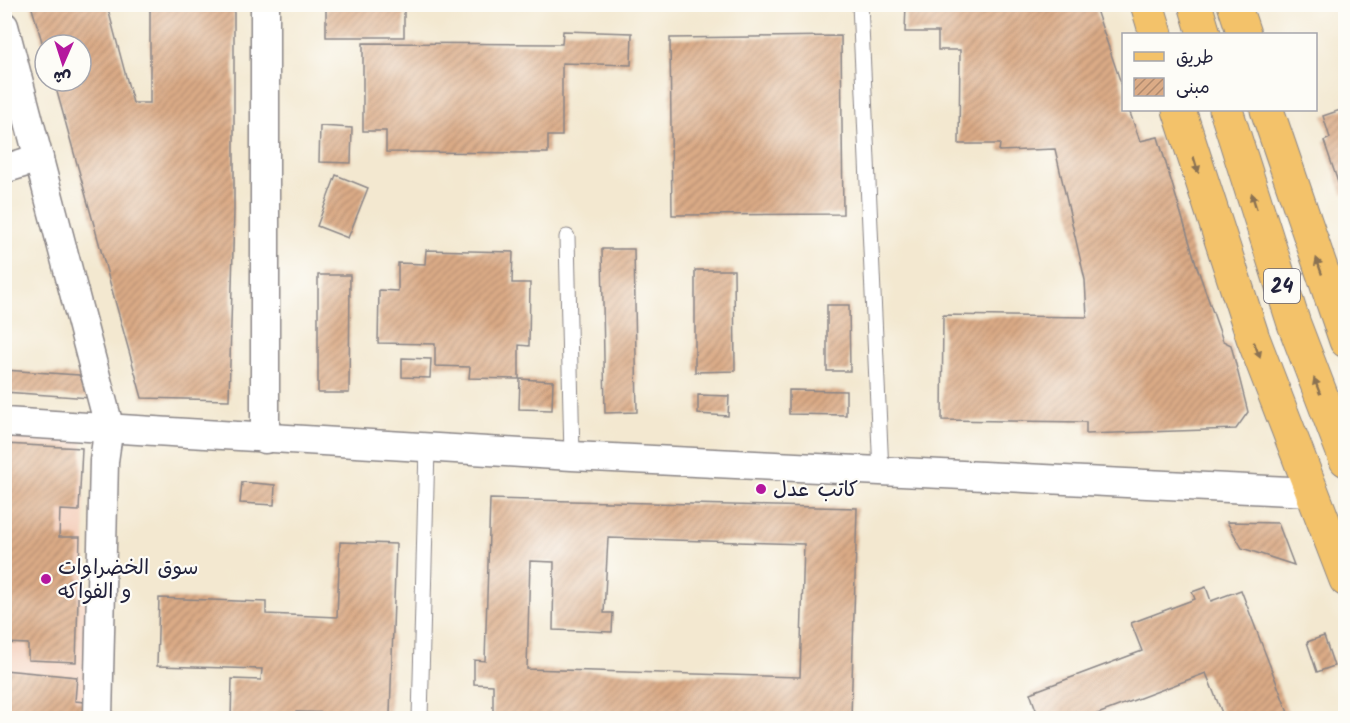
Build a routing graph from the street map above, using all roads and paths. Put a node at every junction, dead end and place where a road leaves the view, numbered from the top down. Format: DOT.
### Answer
graph roads {
  1 [pos="265,4"];
  2 [pos="860,4"];
  3 [pos="1148,4"];
  4 [pos="1195,4"];
  5 [pos="5,28"];
  6 [pos="1156,33"];
  7 [pos="1204,33"];
  8 [pos="1179,111"];
  9 [pos="1226,111"];
  10 [pos="1268,111"];
  11 [pos="39,158"];
  12 [pos="4,170"];
  13 [pos="567,237"];
  14 [pos="1346,340"];
  15 [pos="4,422"];
  16 [pos="109,426"];
  17 [pos="265,439"];
  18 [pos="427,448"];
  19 [pos="572,456"];
  20 [pos="1346,460"];
  21 [pos="881,472"];
  22 [pos="1311,492"];
  23 [pos="1346,580"];
  24 [pos="98,718"];
  25 [pos="420,718"];
  1 -- 17 [label="street"];
  2 -- 21 [label="lane"];
  3 -- 6 [label="main road"];
  4 -- 7 [label="main road"];
  5 -- 11 [label="street"];
  8 -- 22 [label="main road, one-way"];
  20 -- 9 [label="main road, 24, one-way"];
  14 -- 10 [label="main road, one-way"];
  11 -- 12 [label="street"];
  11 -- 16 [label="street"];
  13 -- 19 [label="lane"];
  15 -- 16 [label="street"];
  16 -- 17 [label="street"];
  16 -- 24 [label="street"];
  17 -- 18 [label="street"];
  18 -- 19 [label="street"];
  18 -- 25 [label="lane"];
  19 -- 21 [label="street"];
  21 -- 22 [label="street"];
  22 -- 23 [label="main road"];
}
